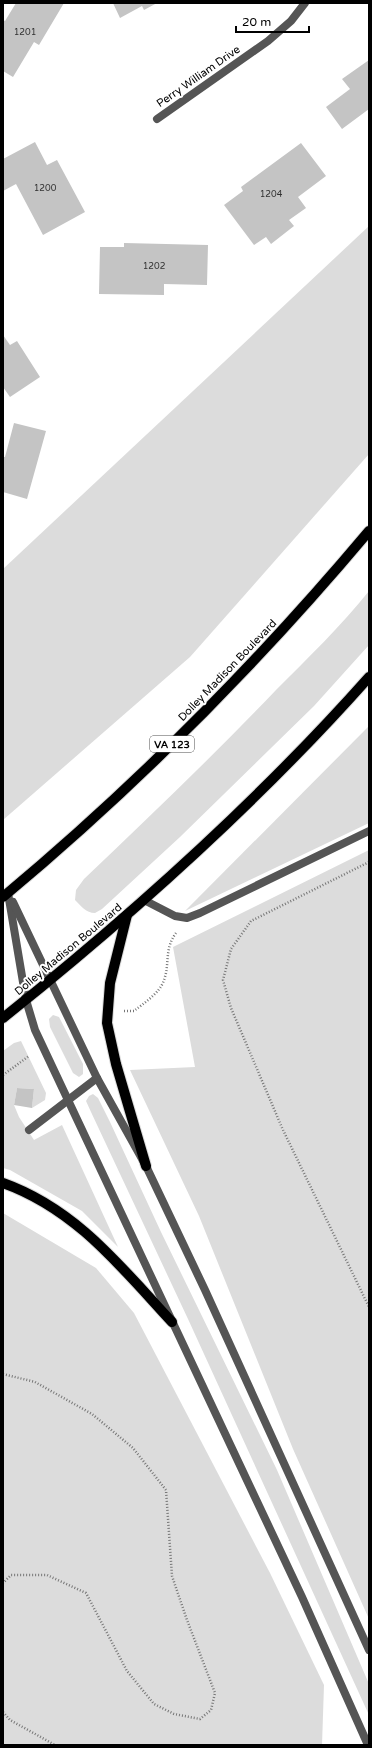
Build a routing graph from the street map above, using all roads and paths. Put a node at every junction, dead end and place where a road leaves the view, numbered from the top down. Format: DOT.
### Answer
graph roads {
  1 [pos="305,3"];
  2 [pos="157,119"];
  3 [pos="369,531"];
  4 [pos="369,677"];
  5 [pos="369,830"];
  6 [pos="369,862"];
  7 [pos="5,895"];
  8 [pos="144,900"];
  9 [pos="127,916"];
  10 [pos="50,980"];
  11 [pos="26,1000"];
  12 [pos="3,1018"];
  13 [pos="97,1078"];
  14 [pos="68,1101"];
  15 [pos="29,1130"];
  16 [pos="146,1166"];
  17 [pos="3,1183"];
  18 [pos="369,1307"];
  19 [pos="172,1322"];
  20 [pos="3,1374"];
  21 [pos="3,1583"];
  22 [pos="369,1650"];
  23 [pos="3,1712"];
  24 [pos="55,1745"];
  25 [pos="368,1745"];
  1 -- 2 [label="street, Perry William Drive"];
  3 -- 7 [label="main road, Dolley Madison Boulevard / VA 123"];
  4 -- 8 [label="main road, Dolley Madison Boulevard"];
  5 -- 8 [label="street"];
  6 -- 18 [label="path"];
  7 -- 10 [label="street"];
  7 -- 11 [label="street"];
  8 -- 9 [label="main road, Dolley Madison Boulevard"];
  9 -- 10 [label="main road, Dolley Madison Boulevard"];
  9 -- 16 [label="main road"];
  10 -- 11 [label="main road, Dolley Madison Boulevard"];
  10 -- 13 [label="street"];
  11 -- 12 [label="main road, Dolley Madison Boulevard"];
  11 -- 14 [label="street"];
  13 -- 14 [label="street"];
  13 -- 16 [label="street"];
  14 -- 15 [label="street"];
  14 -- 19 [label="street"];
  16 -- 22 [label="street"];
  17 -- 19 [label="main road"];
  19 -- 25 [label="street"];
  20 -- 21 [label="path"];
  23 -- 24 [label="path"];
}
